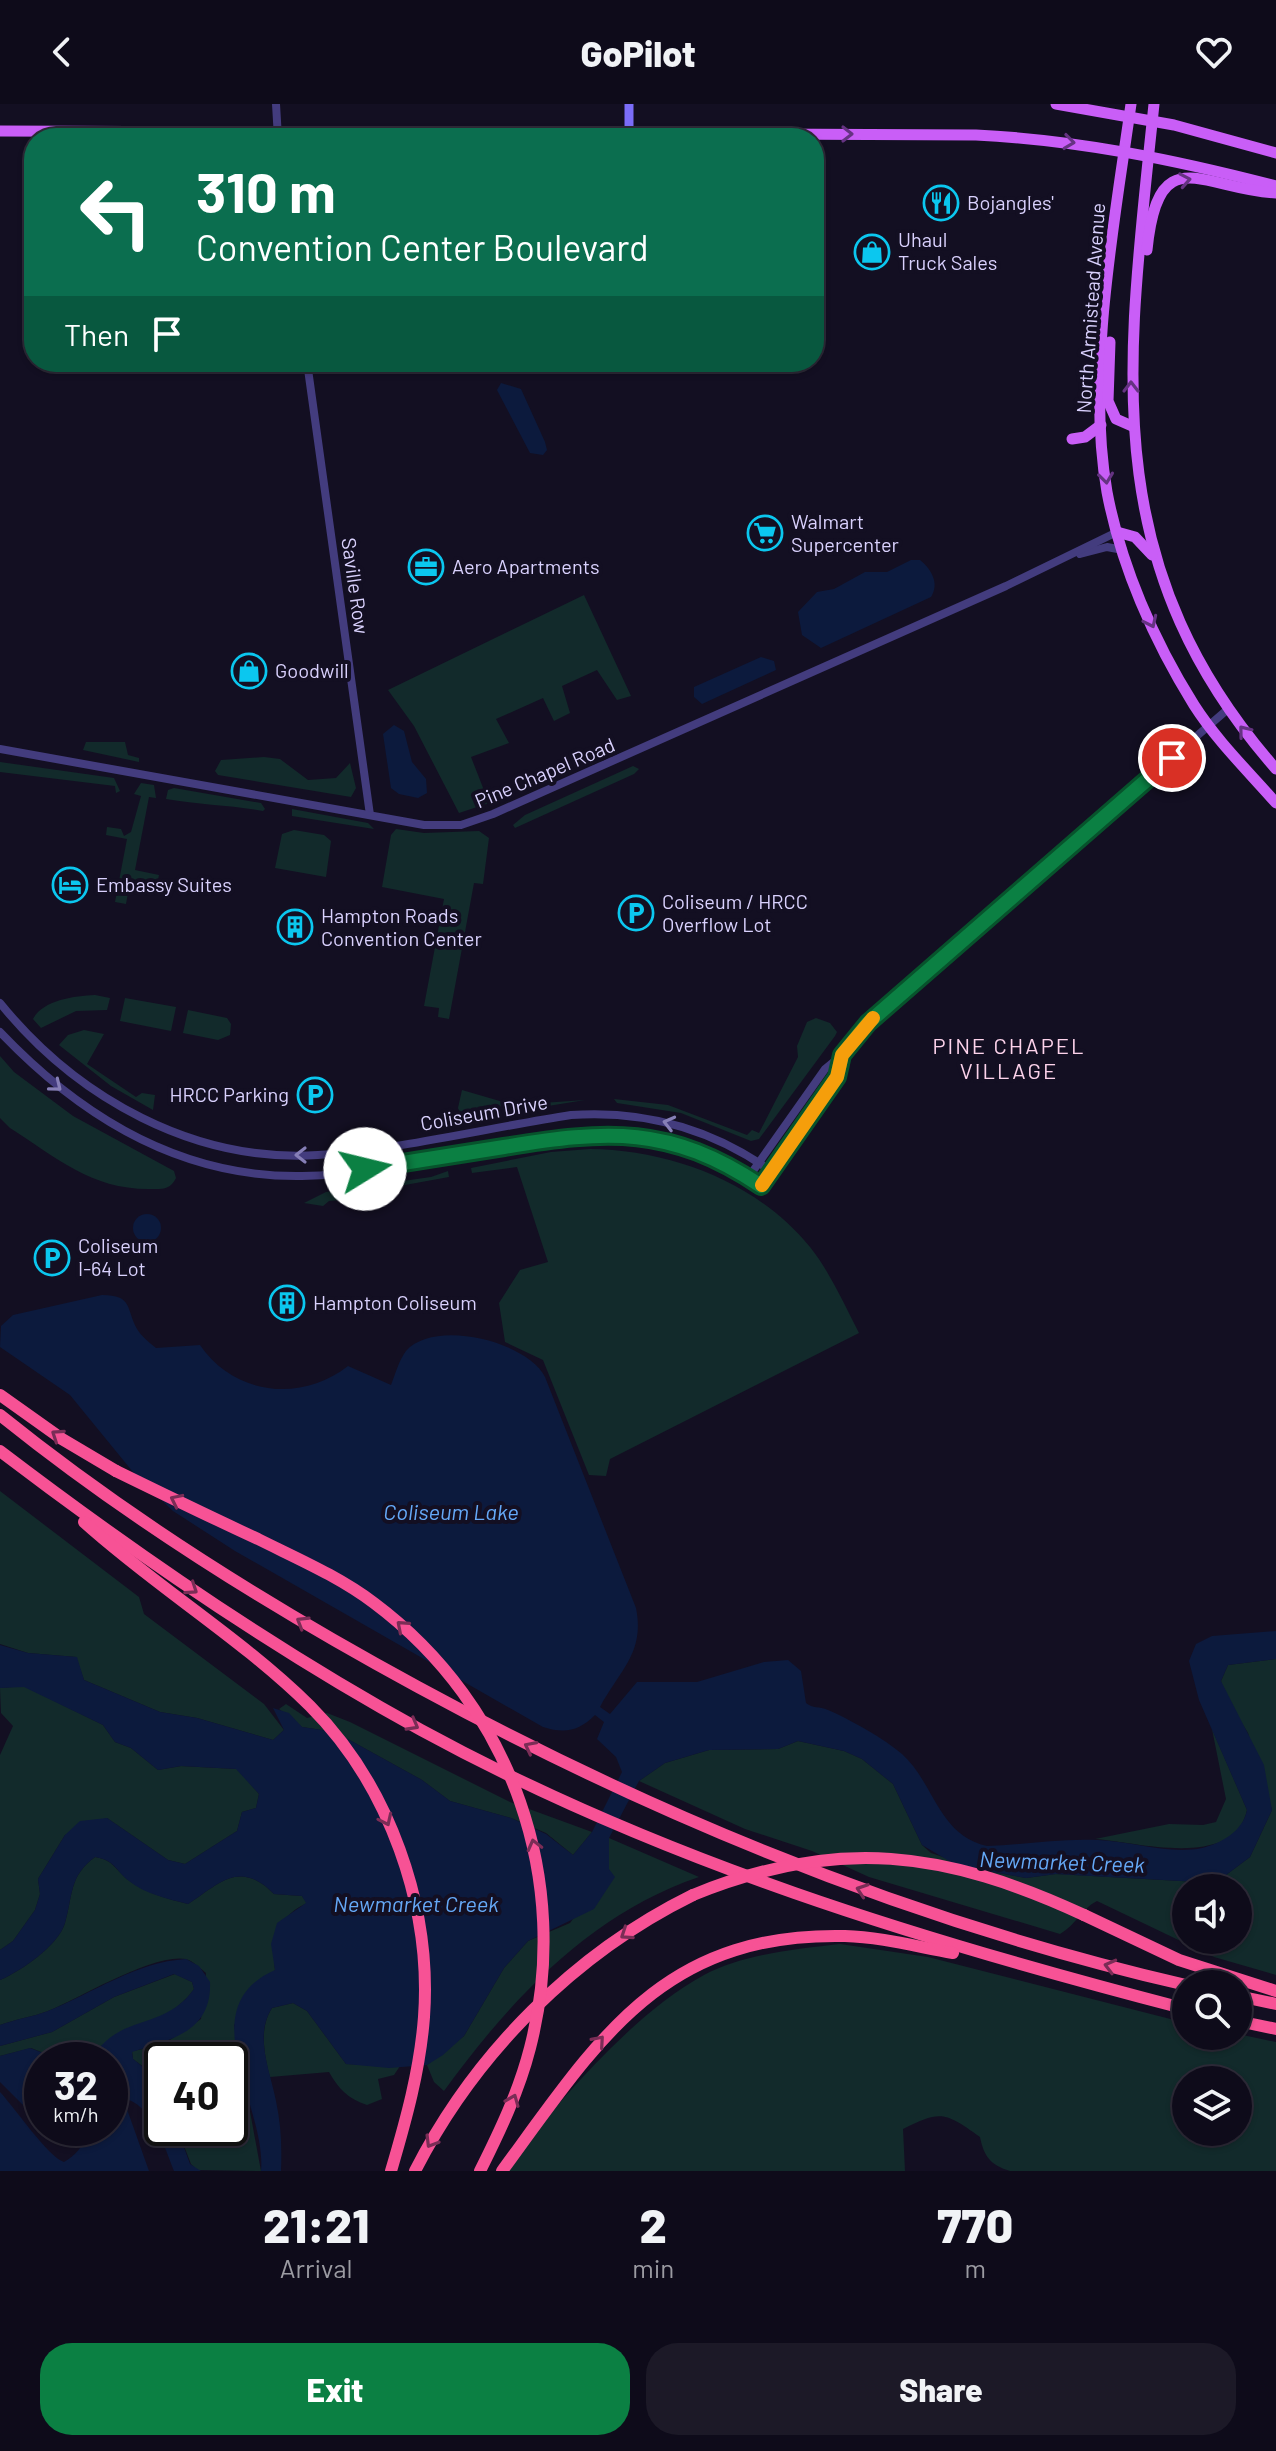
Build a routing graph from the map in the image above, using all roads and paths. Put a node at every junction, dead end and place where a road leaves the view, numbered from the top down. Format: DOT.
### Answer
graph roads {
  1 [pos="276,104"];
  2 [pos="629,104"];
  3 [pos="1056,104"];
  4 [pos="1154,104"];
  5 [pos="1130,110"];
  6 [pos="1152,120"];
  7 [pos="278,128"];
  8 [pos="629,128"];
  9 [pos="0,131"];
  10 [pos="24,131"];
  11 [pos="824,135"];
  12 [pos="1124,150"];
  13 [pos="1276,153"];
  14 [pos="1148,154"];
  15 [pos="1276,186"];
  16 [pos="1276,193"];
  17 [pos="1106,317"];
  18 [pos="1131,349"];
  19 [pos="308,372"];
  20 [pos="1101,425"];
  21 [pos="1132,426"];
  22 [pos="1102,450"];
  23 [pos="1117,532"];
  24 [pos="1123,550"];
  25 [pos="1068,557"];
  26 [pos="1155,558"];
  27 [pos="1228,709"];
  28 [pos="1209,726"];
  29 [pos="0,749"];
  30 [pos="1276,769"];
  31 [pos="1276,803"];
  32 [pos="370,815"];
  33 [pos="0,1003"];
  34 [pos="0,1032"];
  35 [pos="842,1055"];
  36 [pos="759,1163"];
  37 [pos="771,1171"];
  38 [pos="748,1178"];
  39 [pos="0,1395"];
  40 [pos="0,1415"];
  41 [pos="0,1451"];
  42 [pos="37,1479"];
  43 [pos="1001,1961"];
  44 [pos="1172,1981"];
  45 [pos="1276,1991"];
  46 [pos="1252,1999"];
  47 [pos="1276,2004"];
  48 [pos="1172,2005"];
  49 [pos="1252,2024"];
  50 [pos="1276,2029"];
  51 [pos="391,2171"];
  52 [pos="415,2171"];
  53 [pos="480,2171"];
  54 [pos="502,2171"];
  1 -- 7 [label="street"];
  2 -- 8 [label="main road"];
  3 -- 5 [label="main road"];
  4 -- 6 [label="main road"];
  5 -- 6 [label="main road"];
  5 -- 12 [label="main road, North Armistead Avenue"];
  6 -- 13 [label="main road"];
  6 -- 14 [label="main road"];
  9 -- 10 [label="main road"];
  11 -- 12 [label="main road, one-way"];
  12 -- 14 [label="main road"];
  12 -- 17 [label="main road, North Armistead Avenue"];
  14 -- 15 [label="main road"];
  14 -- 18 [label="main road"];
  18 -- 16 [label="main road, one-way"];
  17 -- 20 [label="main road, North Armistead Avenue"];
  17 -- 21 [label="main road"];
  21 -- 18 [label="main road, one-way"];
  19 -- 32 [label="street, Saville Row"];
  20 -- 22 [label="main road, North Armistead Avenue"];
  20 -- 22 [label="main road"];
  21 -- 26 [label="main road"];
  22 -- 23 [label="main road, North Armistead Avenue, one-way"];
  23 -- 24 [label="main road, North Armistead Avenue"];
  23 -- 25 [label="street, Pine Chapel Road"];
  23 -- 26 [label="main road"];
  24 -- 25 [label="street, Pine Chapel Road"];
  24 -- 28 [label="main road, North Armistead Avenue, one-way"];
  25 -- 32 [label="street, Pine Chapel Road"];
  26 -- 27 [label="main road"];
  27 -- 28 [label="street"];
  30 -- 27 [label="main road, one-way"];
  28 -- 31 [label="main road, North Armistead Avenue"];
  28 -- 35 [label="street"];
  29 -- 32 [label="street, Pine Chapel Road"];
  36 -- 33 [label="street, Coliseum Drive, one-way"];
  34 -- 38 [label="street, Coliseum Drive, one-way"];
  35 -- 36 [label="street"];
  35 -- 37 [label="street"];
  36 -- 37 [label="street, Coliseum Drive"];
  36 -- 38 [label="street"];
  37 -- 38 [label="street, Coliseum Drive"];
  53 -- 39 [label="highway, one-way, bridge"];
  44 -- 40 [label="highway, one-way"];
  41 -- 42 [label="highway"];
  42 -- 43 [label="highway, one-way"];
  42 -- 51 [label="highway, one-way"];
  43 -- 48 [label="highway"];
  54 -- 43 [label="highway, one-way"];
  45 -- 52 [label="highway, one-way, bridge"];
  46 -- 47 [label="highway"];
  49 -- 50 [label="highway"];
}
